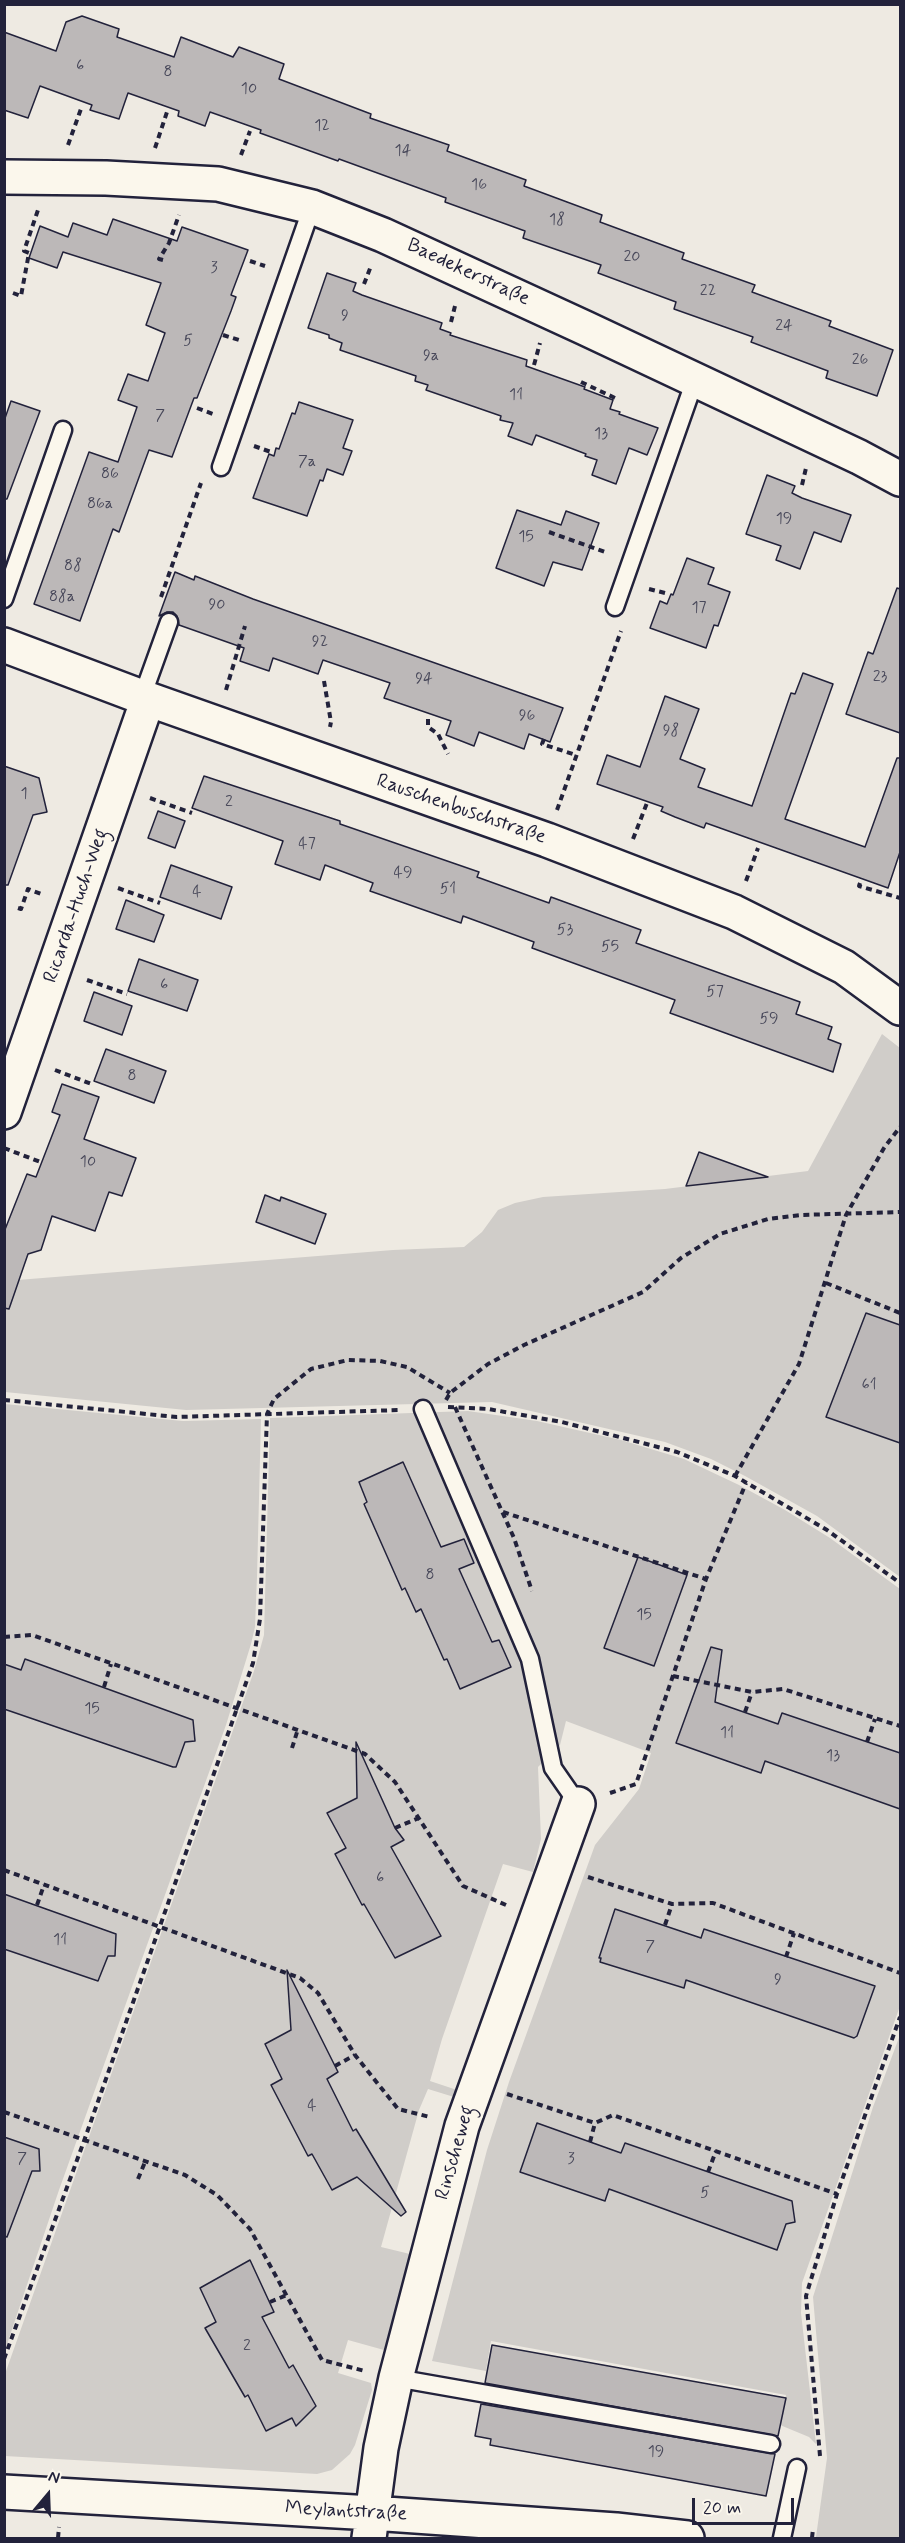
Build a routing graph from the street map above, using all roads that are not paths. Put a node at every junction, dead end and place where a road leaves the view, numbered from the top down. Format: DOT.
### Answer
graph roads {
  1 [pos="4,177"];
  2 [pos="312,207"];
  3 [pos="695,380"];
  4 [pos="63,430"];
  5 [pos="221,467"];
  6 [pos="900,479"];
  7 [pos="4,599"];
  8 [pos="615,608"];
  9 [pos="169,622"];
  10 [pos="4,645"];
  11 [pos="145,698"];
  12 [pos="900,1008"];
  13 [pos="4,1112"];
  14 [pos="423,1409"];
  15 [pos="578,1804"];
  16 [pos="396,2378"];
  17 [pos="771,2444"];
  18 [pos="797,2468"];
  19 [pos="4,2492"];
  20 [pos="371,2526"];
  21 [pos="687,2538"];
  22 [pos="783,2538"];
  1 -- 2 [label="street, Baedekerstraße"];
  2 -- 3 [label="street, Baedekerstraße"];
  2 -- 5 [label="lane"];
  3 -- 6 [label="street, Baedekerstraße"];
  3 -- 8 [label="lane"];
  4 -- 7 [label="lane"];
  9 -- 11 [label="lane"];
  10 -- 11 [label="street, Rauschenbuschstraße"];
  11 -- 12 [label="street, Rauschenbuschstraße"];
  11 -- 13 [label="street, Ricarda-Huch-Weg"];
  14 -- 15 [label="lane"];
  15 -- 16 [label="street, Rinscheweg"];
  16 -- 17 [label="lane"];
  16 -- 20 [label="street, Rinscheweg"];
  18 -- 22 [label="lane"];
  19 -- 20 [label="street, Meylantstraße"];
  20 -- 21 [label="street, Meylantstraße"];
}
